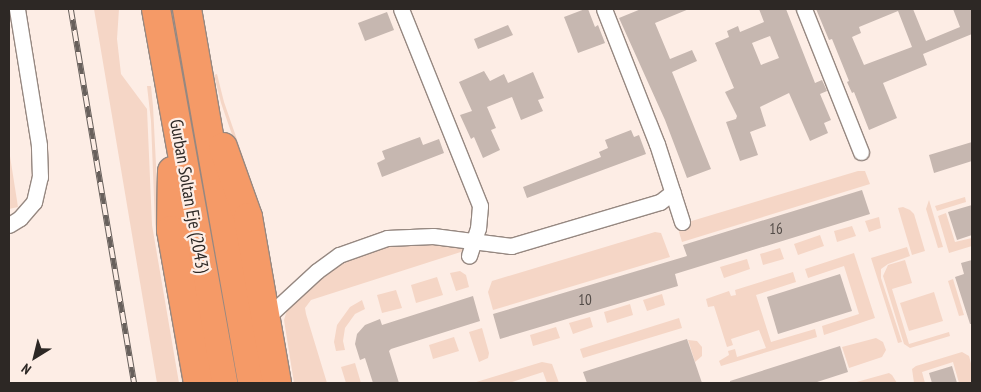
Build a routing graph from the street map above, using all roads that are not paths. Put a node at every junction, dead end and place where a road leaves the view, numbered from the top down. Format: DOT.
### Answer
graph roads {
  1 [pos="17,9"];
  2 [pos="156,9"];
  3 [pos="186,9"];
  4 [pos="401,9"];
  5 [pos="604,9"];
  6 [pos="804,9"];
  7 [pos="203,101"];
  8 [pos="174,112"];
  9 [pos="861,152"];
  10 [pos="673,192"];
  11 [pos="12,221"];
  12 [pos="682,222"];
  13 [pos="474,242"];
  14 [pos="266,318"];
  15 [pos="198,383"];
  16 [pos="223,383"];
  17 [pos="252,383"];
  18 [pos="277,383"];
  1 -- 11 [label="street"];
  2 -- 8 [label="highway, Gurban Soltan Eje (2043)"];
  3 -- 7 [label="highway, Gurban Soltan Eje (2043)"];
  4 -- 13 [label="street"];
  5 -- 10 [label="street"];
  6 -- 9 [label="street"];
  7 -- 14 [label="highway"];
  7 -- 17 [label="highway, Gurban Soltan Eje (2043)"];
  8 -- 15 [label="highway"];
  8 -- 16 [label="highway, Gurban Soltan Eje (2043)"];
  10 -- 12 [label="street"];
  10 -- 13 [label="street"];
  13 -- 14 [label="street"];
  14 -- 18 [label="highway"];
}
